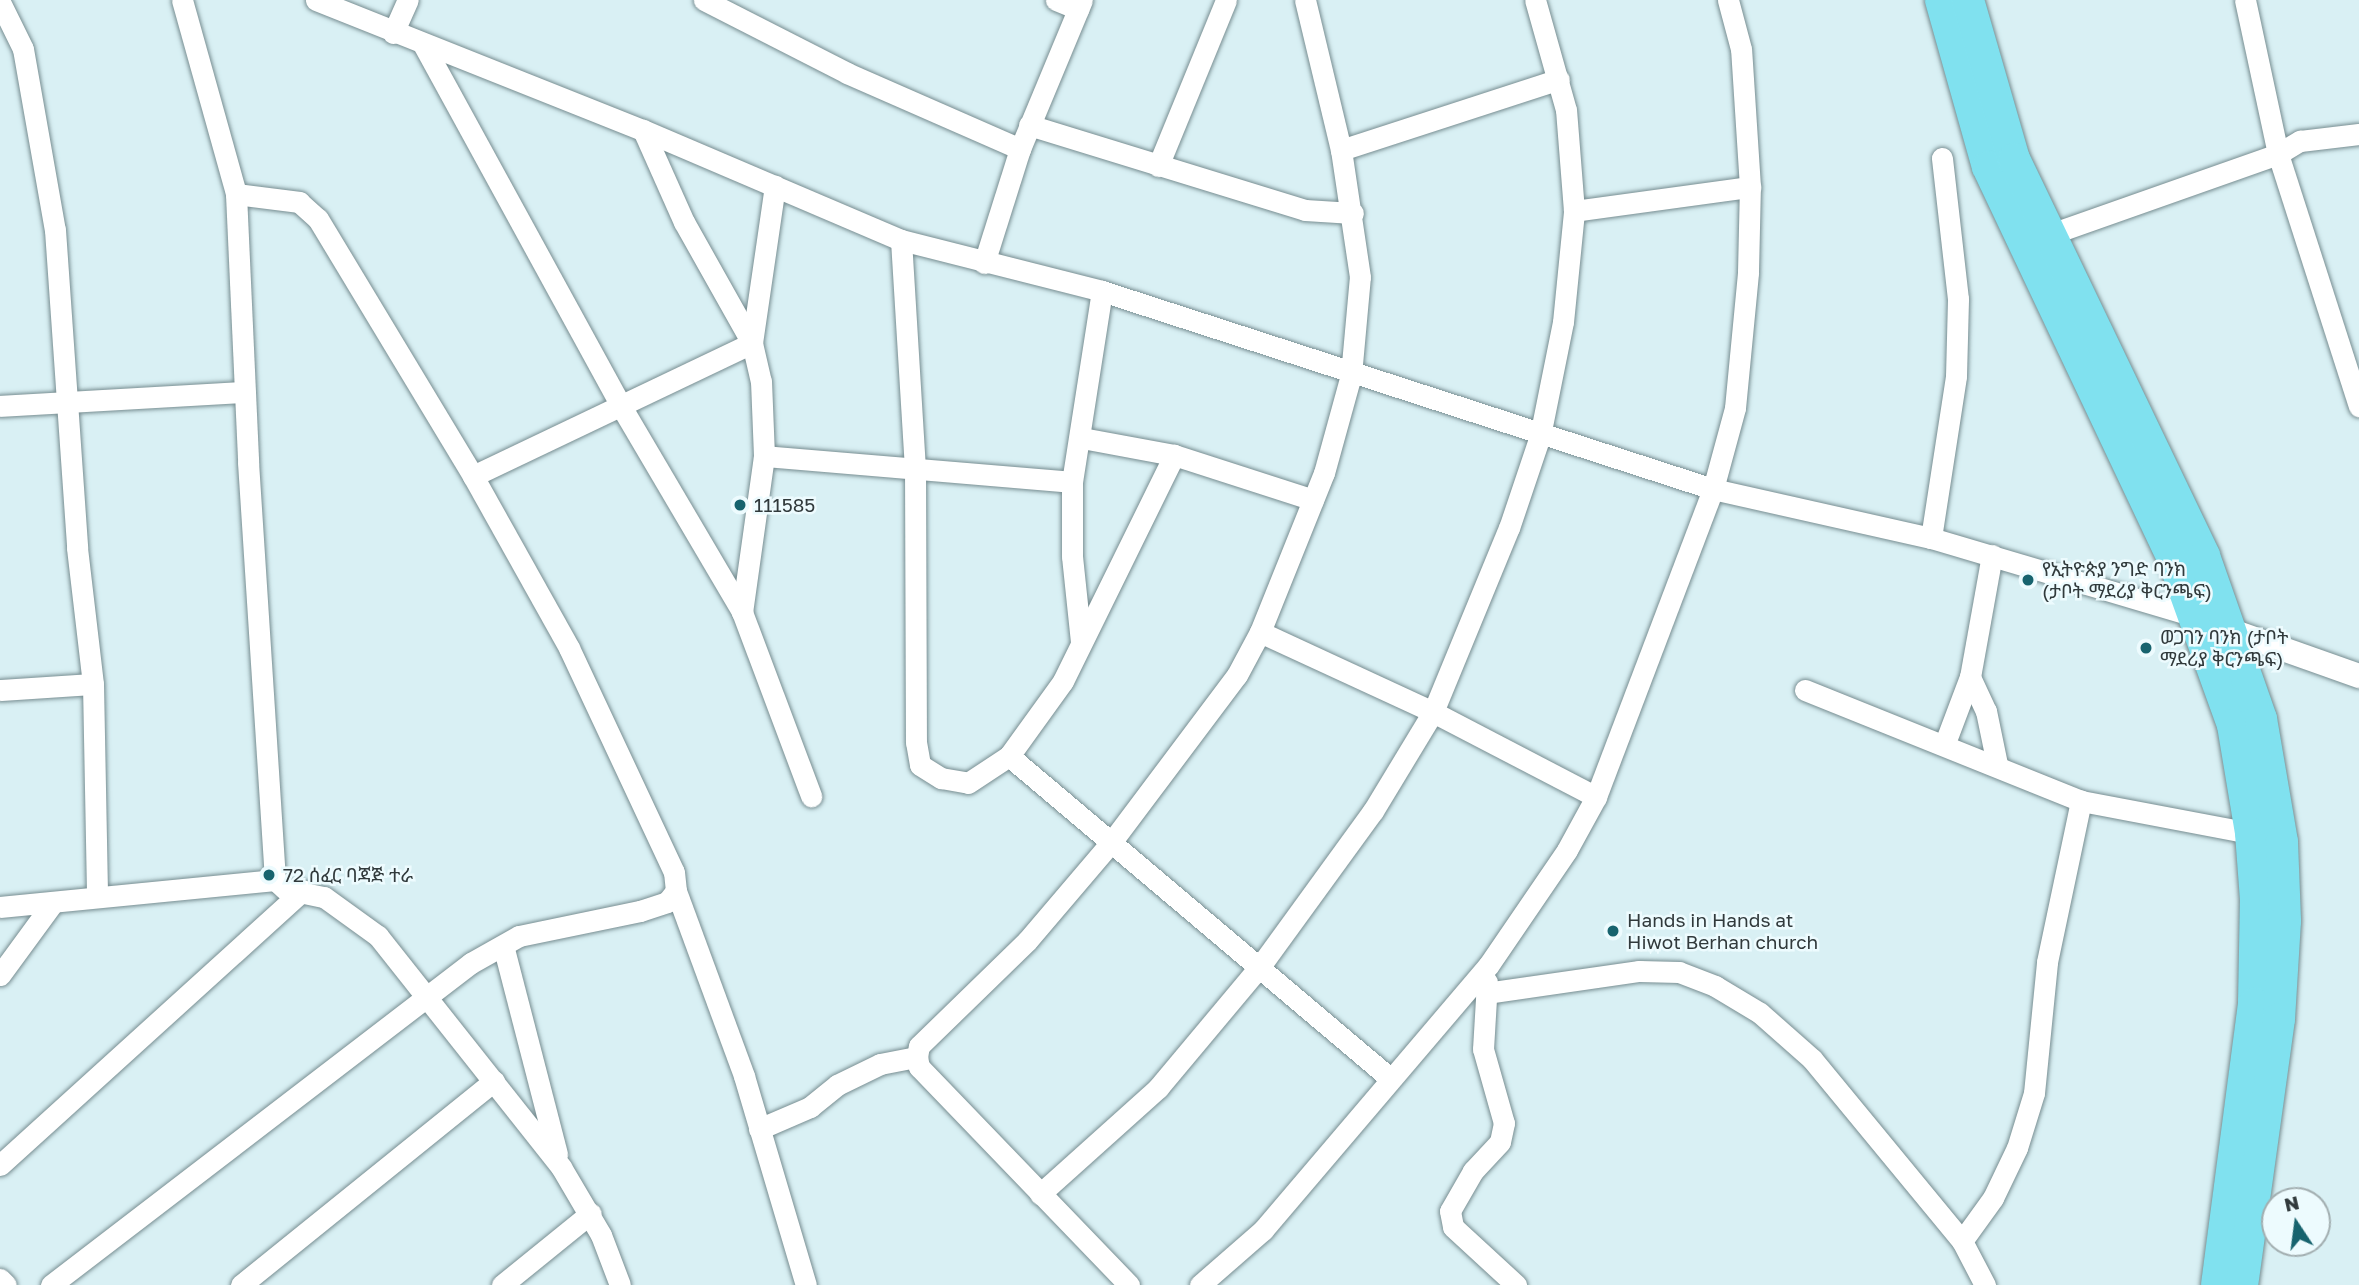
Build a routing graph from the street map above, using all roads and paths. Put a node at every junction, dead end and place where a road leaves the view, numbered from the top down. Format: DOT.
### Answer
graph roads {
  1 [pos="182,0"];
  2 [pos="316,0"];
  3 [pos="408,0"];
  4 [pos="704,0"];
  5 [pos="1056,0"];
  6 [pos="1226,0"];
  7 [pos="1305,0"];
  8 [pos="1535,0"];
  9 [pos="1728,0"];
  10 [pos="1941,0"];
  11 [pos="1968,0"];
  12 [pos="2245,0"];
  13 [pos="1080,4"];
  14 [pos="7,7"];
  15 [pos="393,33"];
  16 [pos="424,46"];
  17 [pos="1559,79"];
  18 [pos="1030,125"];
  19 [pos="643,130"];
  20 [pos="2359,134"];
  21 [pos="1020,149"];
  22 [pos="1341,150"];
  23 [pos="2278,154"];
  24 [pos="1942,158"];
  25 [pos="1158,166"];
  26 [pos="775,186"];
  27 [pos="1750,187"];
  28 [pos="236,194"];
  29 [pos="1574,211"];
  30 [pos="1353,213"];
  31 [pos="2051,234"];
  32 [pos="901,240"];
  33 [pos="984,263"];
  34 [pos="1102,291"];
  35 [pos="752,344"];
  36 [pos="1351,374"];
  37 [pos="245,392"];
  38 [pos="66,400"];
  39 [pos="0,406"];
  40 [pos="2359,406"];
  41 [pos="622,408"];
  42 [pos="1539,436"];
  43 [pos="1082,438"];
  44 [pos="764,456"];
  45 [pos="1174,456"];
  46 [pos="915,466"];
  47 [pos="473,475"];
  48 [pos="1072,482"];
  49 [pos="1713,489"];
  50 [pos="1313,500"];
  51 [pos="1931,538"];
  52 [pos="1992,555"];
  53 [pos="742,612"];
  54 [pos="2197,617"];
  55 [pos="1260,632"];
  56 [pos="2232,632"];
  57 [pos="1080,642"];
  58 [pos="2359,676"];
  59 [pos="1970,677"];
  60 [pos="93,684"];
  61 [pos="0,690"];
  62 [pos="1805,690"];
  63 [pos="1433,712"];
  64 [pos="1945,743"];
  65 [pos="1009,756"];
  66 [pos="1997,764"];
  67 [pos="811,796"];
  68 [pos="1596,797"];
  69 [pos="2081,801"];
  70 [pos="2251,833"];
  71 [pos="1114,840"];
  72 [pos="275,880"];
  73 [pos="303,890"];
  74 [pos="676,891"];
  75 [pos="97,895"];
  76 [pos="52,904"];
  77 [pos="0,907"];
  78 [pos="503,949"];
  79 [pos="1261,965"];
  80 [pos="1488,966"];
  81 [pos="0,975"];
  82 [pos="1486,993"];
  83 [pos="428,999"];
  84 [pos="917,1057"];
  85 [pos="1391,1079"];
  86 [pos="494,1081"];
  87 [pos="759,1129"];
  88 [pos="0,1165"];
  89 [pos="561,1167"];
  90 [pos="1040,1194"];
  91 [pos="591,1213"];
  92 [pos="1962,1241"];
  93 [pos="0,1279"];
  94 [pos="6,1285"];
  95 [pos="51,1285"];
  96 [pos="241,1285"];
  97 [pos="502,1285"];
  98 [pos="620,1285"];
  99 [pos="806,1285"];
  100 [pos="1129,1285"];
  101 [pos="1200,1285"];
  102 [pos="1516,1285"];
  103 [pos="1985,1285"];
  104 [pos="2217,1285"];
  105 [pos="2242,1285"];
  1 -- 28 [label="street"];
  2 -- 15 [label="street"];
  3 -- 15 [label="street"];
  4 -- 21 [label="street"];
  5 -- 13 [label="street"];
  6 -- 25 [label="street"];
  7 -- 22 [label="street"];
  8 -- 17 [label="street"];
  9 -- 27 [label="street"];
  10 -- 54 [label="main road"];
  11 -- 31 [label="main road"];
  12 -- 23 [label="street"];
  13 -- 18 [label="street"];
  14 -- 38 [label="street"];
  15 -- 16 [label="street"];
  16 -- 19 [label="street"];
  16 -- 41 [label="street"];
  17 -- 22 [label="street"];
  17 -- 29 [label="street"];
  18 -- 21 [label="street"];
  18 -- 25 [label="street"];
  19 -- 26 [label="street"];
  19 -- 35 [label="street"];
  20 -- 23 [label="street"];
  21 -- 33 [label="street"];
  22 -- 30 [label="street"];
  23 -- 31 [label="street"];
  23 -- 40 [label="street"];
  24 -- 51 [label="street"];
  25 -- 30 [label="street"];
  26 -- 32 [label="street"];
  26 -- 35 [label="street"];
  27 -- 29 [label="street"];
  27 -- 49 [label="street"];
  28 -- 37 [label="street"];
  28 -- 47 [label="street"];
  29 -- 42 [label="street"];
  30 -- 36 [label="street"];
  31 -- 56 [label="main road"];
  32 -- 33 [label="street"];
  32 -- 46 [label="street"];
  33 -- 34 [label="street"];
  34 -- 36 [label="street"];
  34 -- 43 [label="street"];
  35 -- 41 [label="street"];
  35 -- 44 [label="street"];
  36 -- 42 [label="street"];
  36 -- 50 [label="street"];
  37 -- 38 [label="street"];
  37 -- 72 [label="street"];
  38 -- 39 [label="street"];
  38 -- 60 [label="street"];
  41 -- 47 [label="street"];
  41 -- 53 [label="street"];
  42 -- 49 [label="street"];
  42 -- 63 [label="street"];
  43 -- 45 [label="street"];
  43 -- 48 [label="street"];
  44 -- 46 [label="street"];
  44 -- 53 [label="street"];
  45 -- 50 [label="street"];
  45 -- 57 [label="street"];
  46 -- 48 [label="street"];
  46 -- 65 [label="street"];
  47 -- 74 [label="street"];
  48 -- 57 [label="street"];
  49 -- 51 [label="street"];
  49 -- 68 [label="street"];
  50 -- 55 [label="street"];
  51 -- 52 [label="street"];
  52 -- 54 [label="street"];
  52 -- 59 [label="street"];
  53 -- 67 [label="street"];
  54 -- 56 [label="street"];
  54 -- 70 [label="main road"];
  55 -- 63 [label="street"];
  55 -- 71 [label="street"];
  56 -- 58 [label="street"];
  56 -- 105 [label="main road"];
  57 -- 65 [label="street"];
  59 -- 64 [label="street"];
  59 -- 66 [label="street"];
  60 -- 61 [label="street"];
  60 -- 75 [label="street"];
  62 -- 64 [label="street"];
  63 -- 68 [label="street"];
  63 -- 79 [label="street"];
  64 -- 66 [label="street"];
  65 -- 71 [label="street"];
  66 -- 69 [label="street"];
  68 -- 80 [label="street"];
  69 -- 70 [label="street"];
  69 -- 92 [label="street"];
  70 -- 104 [label="main road"];
  71 -- 79 [label="street"];
  71 -- 84 [label="street"];
  72 -- 73 [label="street"];
  72 -- 75 [label="street"];
  73 -- 83 [label="street"];
  73 -- 88 [label="street"];
  74 -- 78 [label="street"];
  74 -- 87 [label="street"];
  75 -- 76 [label="street"];
  76 -- 77 [label="street"];
  76 -- 81 [label="street"];
  78 -- 83 [label="street"];
  78 -- 89 [label="street"];
  79 -- 85 [label="street"];
  79 -- 90 [label="street"];
  80 -- 82 [label="street"];
  80 -- 85 [label="street"];
  82 -- 92 [label="street"];
  82 -- 102 [label="street"];
  83 -- 86 [label="street"];
  83 -- 95 [label="street"];
  84 -- 87 [label="street"];
  84 -- 90 [label="street"];
  85 -- 101 [label="street"];
  86 -- 89 [label="street"];
  86 -- 96 [label="street"];
  87 -- 99 [label="street"];
  89 -- 91 [label="street"];
  90 -- 100 [label="street"];
  91 -- 97 [label="street"];
  91 -- 98 [label="street"];
  92 -- 103 [label="street"];
  93 -- 94 [label="street"];
}
